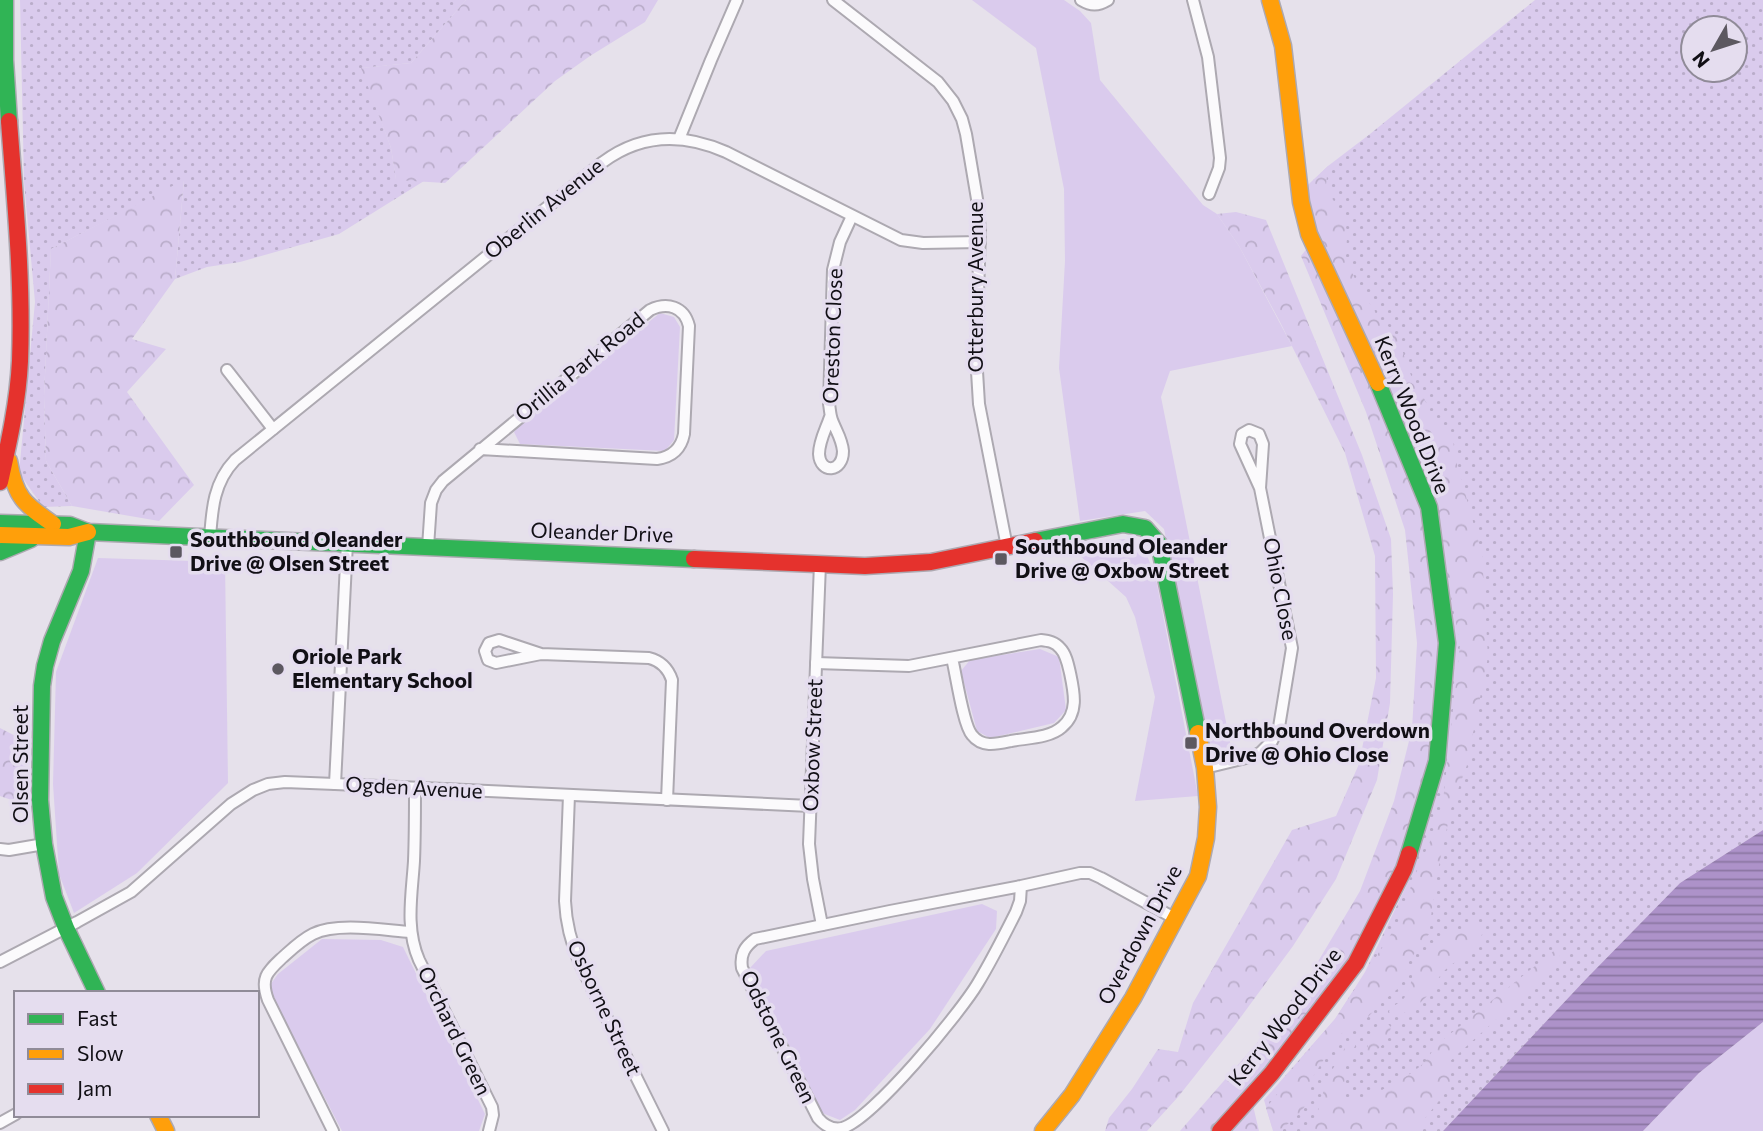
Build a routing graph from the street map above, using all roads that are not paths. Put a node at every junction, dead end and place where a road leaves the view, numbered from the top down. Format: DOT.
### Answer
graph roads {
  1 [pos="5,0"];
  2 [pos="737,0"];
  3 [pos="833,0"];
  4 [pos="1081,0"];
  5 [pos="1108,0"];
  6 [pos="1193,0"];
  7 [pos="1270,0"];
  8 [pos="679,139"];
  9 [pos="1209,194"];
  10 [pos="852,216"];
  11 [pos="980,242"];
  12 [pos="227,370"];
  13 [pos="830,417"];
  14 [pos="273,429"];
  15 [pos="480,449"];
  16 [pos="8,450"];
  17 [pos="0,482"];
  18 [pos="1259,488"];
  19 [pos="0,523"];
  20 [pos="53,524"];
  21 [pos="1112,526"];
  22 [pos="88,531"];
  23 [pos="0,535"];
  24 [pos="40,536"];
  25 [pos="211,538"];
  26 [pos="347,543"];
  27 [pos="428,547"];
  28 [pos="1007,547"];
  29 [pos="0,552"];
  30 [pos="820,564"];
  31 [pos="541,653"];
  32 [pos="952,658"];
  33 [pos="816,663"];
  34 [pos="1205,768"];
  35 [pos="335,784"];
  36 [pos="415,789"];
  37 [pos="569,795"];
  38 [pos="667,800"];
  39 [pos="810,806"];
  40 [pos="44,844"];
  41 [pos="0,849"];
  42 [pos="1021,886"];
  43 [pos="1176,919"];
  44 [pos="822,925"];
  45 [pos="66,928"];
  46 [pos="410,932"];
  47 [pos="0,962"];
  48 [pos="96,991"];
  49 [pos="0,1122"];
  50 [pos="5,1131"];
  51 [pos="333,1131"];
  52 [pos="489,1131"];
  53 [pos="663,1131"];
  54 [pos="1043,1131"];
  55 [pos="1220,1131"];
  1 -- 16 [label="street"];
  2 -- 8 [label="street"];
  3 -- 11 [label="street, Otterbury Avenue"];
  4 -- 5 [label="street"];
  6 -- 9 [label="street"];
  7 -- 55 [label="street, Kerry Wood Drive"];
  8 -- 10 [label="street, Oberlin Avenue"];
  8 -- 14 [label="street, Oberlin Avenue"];
  10 -- 11 [label="street, Oberlin Avenue"];
  10 -- 13 [label="street, Oreston Close"];
  11 -- 28 [label="street, Otterbury Avenue"];
  12 -- 14 [label="street"];
  14 -- 25 [label="street, Oberlin Avenue"];
  15 -- 15 [label="street, Orillia Park Road"];
  15 -- 27 [label="street, Orillia Park Road"];
  16 -- 17 [label="street"];
  16 -- 20 [label="street"];
  18 -- 18 [label="street, Ohio Close"];
  18 -- 34 [label="street, Ohio Close"];
  19 -- 20 [label="street, Oleander Drive"];
  20 -- 22 [label="street, Oleander Drive"];
  21 -- 28 [label="street, Oleander Drive"];
  21 -- 34 [label="street, Overdown Drive"];
  22 -- 24 [label="street, Oleander Drive"];
  22 -- 25 [label="street, Oleander Drive"];
  22 -- 40 [label="street, Olsen Street"];
  23 -- 24 [label="street, Oleander Drive"];
  24 -- 29 [label="street"];
  25 -- 26 [label="street, Oleander Drive"];
  26 -- 27 [label="street, Oleander Drive"];
  26 -- 35 [label="street"];
  27 -- 30 [label="street, Oleander Drive"];
  28 -- 30 [label="street, Oleander Drive"];
  30 -- 33 [label="street, Oxbow Street"];
  31 -- 38 [label="street"];
  32 -- 32 [label="street"];
  32 -- 33 [label="street"];
  33 -- 39 [label="street, Oxbow Street"];
  34 -- 43 [label="street, Overdown Drive"];
  35 -- 36 [label="street, Ogden Avenue"];
  35 -- 45 [label="street, Ogden Avenue"];
  36 -- 37 [label="street, Ogden Avenue"];
  36 -- 46 [label="street, Orchard Green"];
  37 -- 38 [label="street, Ogden Avenue"];
  37 -- 53 [label="street, Osborne Street"];
  38 -- 39 [label="street, Ogden Avenue"];
  39 -- 44 [label="street, Oxbow Street"];
  40 -- 41 [label="street"];
  40 -- 45 [label="street, Olsen Street"];
  42 -- 43 [label="street, Odstone Green"];
  42 -- 44 [label="street, Odstone Green"];
  42 -- 44 [label="street, Odstone Green"];
  43 -- 54 [label="street, Overdown Drive"];
  45 -- 47 [label="street, Ogden Avenue"];
  45 -- 48 [label="street, Olsen Street"];
  46 -- 51 [label="street"];
  46 -- 52 [label="street, Orchard Green"];
  49 -- 50 [label="street"];
}
